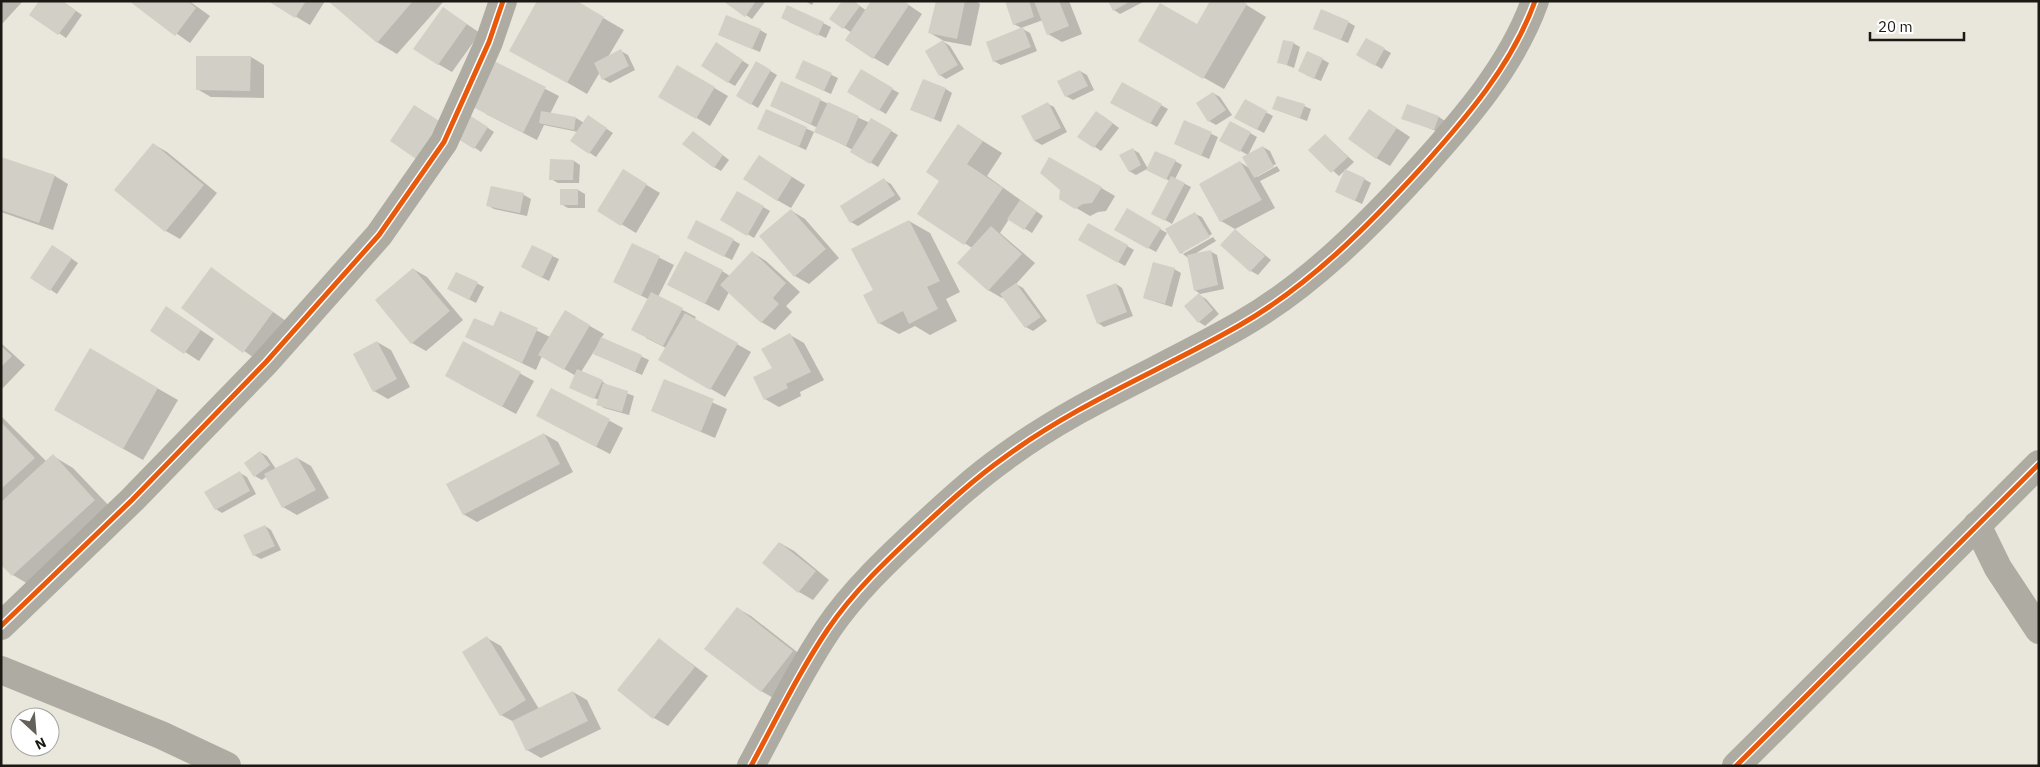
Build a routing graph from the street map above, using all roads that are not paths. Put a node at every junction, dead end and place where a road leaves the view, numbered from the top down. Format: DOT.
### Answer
graph roads {
  1 [pos="503,1"];
  2 [pos="1535,1"];
  3 [pos="2039,464"];
  4 [pos="1977,525"];
  5 [pos="1,626"];
  6 [pos="2039,630"];
  7 [pos="1,670"];
  8 [pos="227,766"];
  9 [pos="751,766"];
  10 [pos="1736,766"];
  1 -- 5 [label="street"];
  2 -- 9 [label="street"];
  3 -- 4 [label="street"];
  4 -- 6 [label="street"];
  4 -- 10 [label="street"];
  7 -- 8 [label="street"];
}
